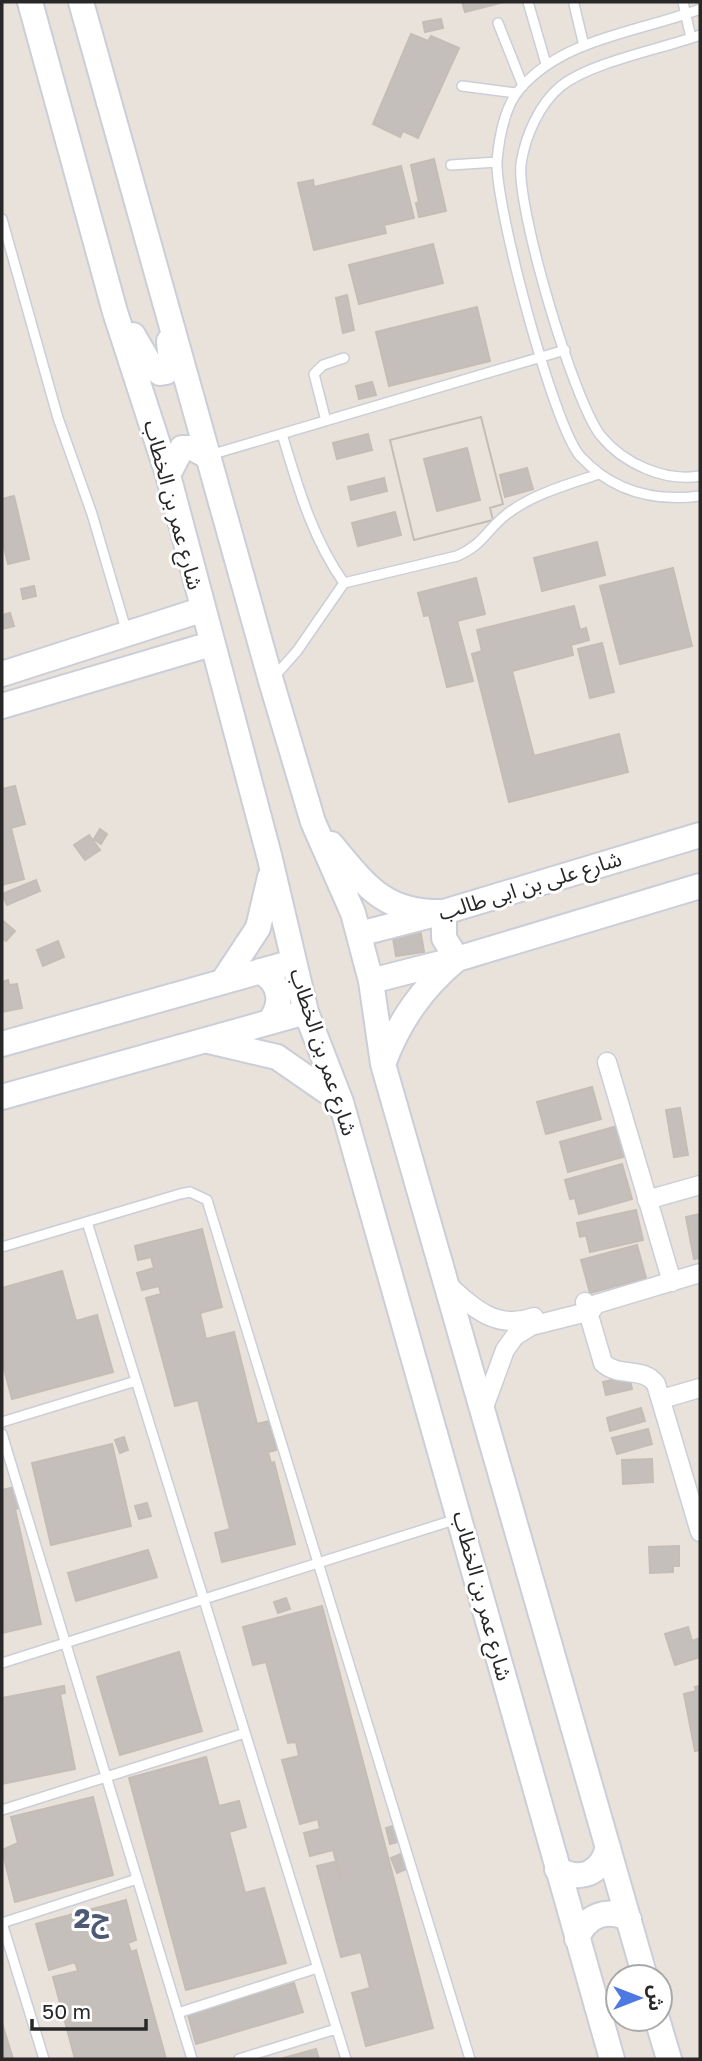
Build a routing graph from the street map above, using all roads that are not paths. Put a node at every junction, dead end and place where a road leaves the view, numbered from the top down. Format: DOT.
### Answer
graph roads {
  1 [pos="81,2"];
  2 [pos="528,2"];
  3 [pos="683,2"];
  4 [pos="574,4"];
  5 [pos="29,8"];
  6 [pos="700,9"];
  7 [pos="686,15"];
  8 [pos="498,23"];
  9 [pos="696,37"];
  10 [pos="584,46"];
  11 [pos="546,64"];
  12 [pos="462,86"];
  13 [pos="519,90"];
  14 [pos="497,162"];
  15 [pos="451,165"];
  16 [pos="2,219"];
  17 [pos="164,297"];
  18 [pos="116,312"];
  19 [pos="565,350"];
  20 [pos="344,358"];
  21 [pos="542,358"];
  22 [pos="326,421"];
  23 [pos="282,434"];
  24 [pos="207,456"];
  25 [pos="599,474"];
  26 [pos="168,475"];
  27 [pos="700,476"];
  28 [pos="700,496"];
  29 [pos="344,583"];
  30 [pos="201,610"];
  31 [pos="127,634"];
  32 [pos="211,644"];
  33 [pos="2,674"];
  34 [pos="271,681"];
  35 [pos="3,700"];
  36 [pos="313,822"];
  37 [pos="700,835"];
  38 [pos="269,855"];
  39 [pos="700,886"];
  40 [pos="444,912"];
  41 [pos="359,934"];
  42 [pos="457,959"];
  43 [pos="293,962"];
  44 [pos="260,971"];
  45 [pos="223,981"];
  46 [pos="371,981"];
  47 [pos="306,1012"];
  48 [pos="270,1021"];
  49 [pos="202,1040"];
  50 [pos="2,1044"];
  51 [pos="607,1062"];
  52 [pos="383,1064"];
  53 [pos="2,1097"];
  54 [pos="341,1102"];
  55 [pos="700,1185"];
  56 [pos="647,1200"];
  57 [pos="87,1222"];
  58 [pos="2,1247"];
  59 [pos="700,1273"];
  60 [pos="672,1282"];
  61 [pos="446,1283"];
  62 [pos="590,1306"];
  63 [pos="538,1320"];
  64 [pos="136,1381"];
  65 [pos="700,1388"];
  66 [pos="662,1399"];
  67 [pos="483,1410"];
  68 [pos="2,1422"];
  69 [pos="2,1434"];
  70 [pos="695,1492"];
  71 [pos="460,1518"];
  72 [pos="700,1532"];
  73 [pos="318,1563"];
  74 [pos="203,1599"];
  75 [pos="65,1643"];
  76 [pos="2,1663"];
  77 [pos="245,1732"];
  78 [pos="106,1777"];
  79 [pos="2,1810"];
  80 [pos="608,1847"];
  81 [pos="557,1869"];
  82 [pos="137,1879"];
  83 [pos="629,1919"];
  84 [pos="2,1923"];
  85 [pos="577,1939"];
  86 [pos="641,1963"];
  87 [pos="317,1968"];
  88 [pos="178,2013"];
  89 [pos="336,2029"];
  90 [pos="661,2033"];
  91 [pos="44,2059"];
  92 [pos="192,2059"];
  93 [pos="239,2059"];
  94 [pos="345,2059"];
  95 [pos="470,2059"];
  96 [pos="612,2059"];
  97 [pos="669,2059"];
  1 -- 17 [label="street"];
  2 -- 11 [label="lane"];
  3 -- 7 [label="lane"];
  4 -- 10 [label="lane"];
  5 -- 18 [label="street, شارع عمر بن الخطاب"];
  6 -- 7 [label="lane"];
  7 -- 9 [label="lane"];
  7 -- 10 [label="lane"];
  8 -- 13 [label="lane"];
  9 -- 19 [label="lane"];
  10 -- 11 [label="lane"];
  11 -- 13 [label="lane"];
  12 -- 13 [label="lane"];
  13 -- 14 [label="lane"];
  14 -- 15 [label="lane"];
  14 -- 21 [label="lane"];
  16 -- 31 [label="lane"];
  17 -- 18 [label="street"];
  17 -- 24 [label="street"];
  18 -- 26 [label="street, شارع عمر بن الخطاب"];
  19 -- 21 [label="lane"];
  19 -- 27 [label="lane"];
  20 -- 22 [label="lane"];
  21 -- 22 [label="lane"];
  21 -- 25 [label="lane"];
  22 -- 23 [label="lane"];
  23 -- 24 [label="lane"];
  23 -- 29 [label="lane"];
  24 -- 26 [label="street"];
  24 -- 34 [label="street"];
  25 -- 28 [label="lane"];
  25 -- 29 [label="lane"];
  26 -- 30 [label="street, شارع عمر بن الخطاب"];
  29 -- 34 [label="lane"];
  30 -- 31 [label="street"];
  30 -- 32 [label="street, شارع عمر بن الخطاب"];
  31 -- 33 [label="street"];
  32 -- 35 [label="street"];
  32 -- 38 [label="street, شارع عمر بن الخطاب"];
  34 -- 36 [label="street"];
  36 -- 40 [label="street"];
  36 -- 41 [label="street"];
  37 -- 40 [label="street, شارع على بن ابى طالب"];
  38 -- 43 [label="street, شارع عمر بن الخطاب"];
  38 -- 45 [label="street"];
  39 -- 42 [label="street"];
  40 -- 41 [label="street, شارع على بن ابى طالب"];
  40 -- 42 [label="street"];
  41 -- 46 [label="street"];
  42 -- 46 [label="street"];
  42 -- 52 [label="street"];
  43 -- 44 [label="street"];
  43 -- 47 [label="street, شارع عمر بن الخطاب"];
  44 -- 45 [label="street"];
  44 -- 48 [label="street"];
  45 -- 50 [label="street"];
  46 -- 52 [label="street"];
  47 -- 48 [label="street"];
  47 -- 54 [label="street, شارع عمر بن الخطاب"];
  48 -- 49 [label="street"];
  49 -- 53 [label="street"];
  49 -- 54 [label="street"];
  51 -- 56 [label="street"];
  52 -- 61 [label="street"];
  54 -- 71 [label="street, شارع عمر بن الخطاب"];
  55 -- 56 [label="street"];
  56 -- 60 [label="street"];
  57 -- 58 [label="lane"];
  57 -- 64 [label="lane"];
  57 -- 73 [label="lane"];
  59 -- 60 [label="street"];
  60 -- 62 [label="street"];
  61 -- 63 [label="street"];
  61 -- 67 [label="street"];
  62 -- 63 [label="street"];
  62 -- 66 [label="street"];
  63 -- 67 [label="street"];
  64 -- 68 [label="lane"];
  64 -- 74 [label="lane"];
  65 -- 66 [label="street"];
  66 -- 70 [label="street"];
  67 -- 80 [label="street"];
  69 -- 75 [label="lane"];
  70 -- 72 [label="street"];
  71 -- 73 [label="lane"];
  71 -- 81 [label="street, شارع عمر بن الخطاب"];
  73 -- 74 [label="lane"];
  73 -- 95 [label="lane"];
  74 -- 75 [label="lane"];
  74 -- 77 [label="lane"];
  75 -- 76 [label="lane"];
  75 -- 78 [label="lane"];
  77 -- 78 [label="lane"];
  77 -- 87 [label="lane"];
  78 -- 79 [label="lane"];
  78 -- 82 [label="lane"];
  80 -- 81 [label="street"];
  80 -- 83 [label="street"];
  81 -- 85 [label="street, شارع عمر بن الخطاب"];
  82 -- 84 [label="lane"];
  82 -- 88 [label="lane"];
  83 -- 85 [label="street"];
  83 -- 86 [label="street"];
  84 -- 91 [label="lane"];
  85 -- 96 [label="street, شارع عمر بن الخطاب"];
  87 -- 88 [label="lane"];
  87 -- 89 [label="lane"];
  88 -- 92 [label="lane"];
  89 -- 93 [label="lane"];
  89 -- 94 [label="lane"];
  90 -- 97 [label="street"];
}
